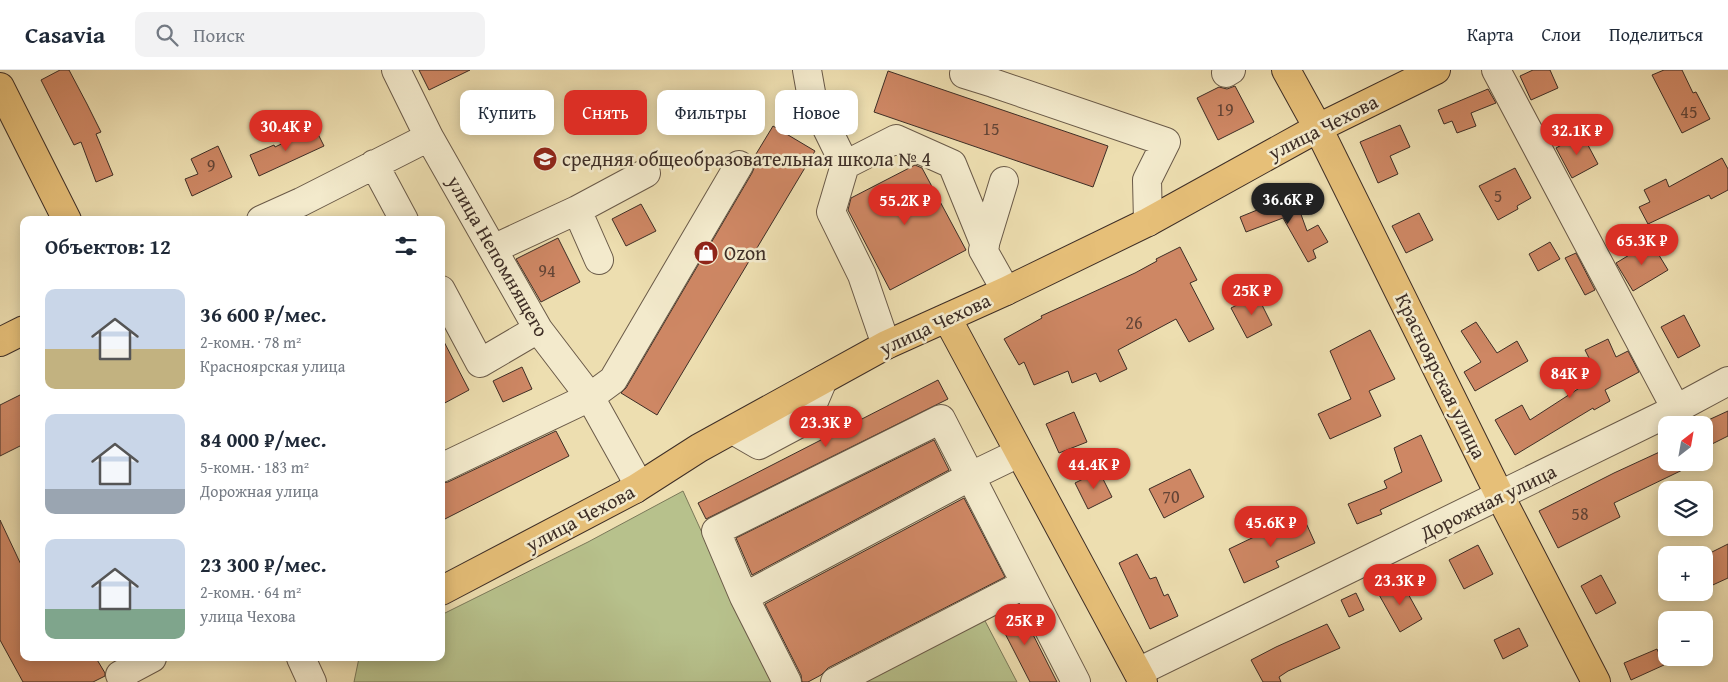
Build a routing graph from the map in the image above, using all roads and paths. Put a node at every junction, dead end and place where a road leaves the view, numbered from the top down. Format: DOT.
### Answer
graph roads {
  1 [pos="396,70"];
  2 [pos="807,70"];
  3 [pos="965,70"];
  4 [pos="1436,70"];
  5 [pos="1496,70"];
  6 [pos="1289,72"];
  7 [pos="0,87"];
  8 [pos="8,121"];
  9 [pos="1318,128"];
  10 [pos="429,137"];
  11 [pos="374,164"];
  12 [pos="739,165"];
  13 [pos="845,165"];
  14 [pos="646,173"];
  15 [pos="1004,181"];
  16 [pos="577,210"];
  17 [pos="306,211"];
  18 [pos="65,216"];
  19 [pos="281,216"];
  20 [pos="402,216"];
  21 [pos="1148,222"];
  22 [pos="985,245"];
  23 [pos="494,249"];
  24 [pos="598,260"];
  25 [pos="1006,291"];
  26 [pos="445,297"];
  27 [pos="947,318"];
  28 [pos="538,329"];
  29 [pos="20,332"];
  30 [pos="0,342"];
  31 [pos="886,345"];
  32 [pos="1728,381"];
  33 [pos="590,397"];
  34 [pos="1676,409"];
  35 [pos="1019,453"];
  36 [pos="445,466"];
  37 [pos="971,476"];
  38 [pos="635,489"];
  39 [pos="1500,496"];
  40 [pos="1024,584"];
  41 [pos="445,589"];
  42 [pos="744,597"];
  43 [pos="146,661"];
  44 [pos="302,661"];
  45 [pos="120,675"];
  46 [pos="1140,677"];
  47 [pos="312,682"];
  48 [pos="787,682"];
  49 [pos="834,682"];
  50 [pos="1076,682"];
  51 [pos="1596,682"];
  1 -- 10 [label="street, улица Непомнящего"];
  2 -- 13 [label="street"];
  3 -- 21 [label="street"];
  4 -- 9 [label="main road, улица Чехова"];
  5 -- 34 [label="street"];
  6 -- 9 [label="main road, Красноярская улица"];
  7 -- 8 [label="main road"];
  8 -- 18 [label="main road"];
  9 -- 21 [label="main road, улица Чехова"];
  9 -- 39 [label="main road, Красноярская улица"];
  10 -- 11 [label="street"];
  10 -- 23 [label="street, улица Непомнящего"];
  11 -- 17 [label="street"];
  11 -- 20 [label="street"];
  12 -- 33 [label="street"];
  13 -- 22 [label="street"];
  13 -- 31 [label="street"];
  14 -- 16 [label="street"];
  15 -- 22 [label="street"];
  16 -- 23 [label="street"];
  16 -- 24 [label="street"];
  17 -- 19 [label="street"];
  21 -- 25 [label="main road, улица Чехова"];
  22 -- 25 [label="street"];
  23 -- 28 [label="street, улица Непомнящего"];
  25 -- 27 [label="main road, улица Чехова"];
  26 -- 28 [label="street"];
  27 -- 31 [label="main road, улица Чехова"];
  27 -- 35 [label="main road"];
  28 -- 33 [label="street, улица Непомнящего"];
  29 -- 30 [label="main road"];
  31 -- 38 [label="main road, улица Чехова"];
  32 -- 34 [label="street, Дорожная улица"];
  33 -- 36 [label="street"];
  33 -- 38 [label="street, улица Непомнящего"];
  34 -- 39 [label="street, Дорожная улица"];
  35 -- 37 [label="street"];
  35 -- 46 [label="main road"];
  37 -- 40 [label="street"];
  37 -- 42 [label="street"];
  37 -- 42 [label="street"];
  38 -- 41 [label="main road, улица Чехова"];
  39 -- 46 [label="street, Дорожная улица"];
  39 -- 51 [label="main road, Красноярская улица"];
  40 -- 49 [label="street"];
  40 -- 50 [label="street"];
  42 -- 48 [label="street"];
  43 -- 45 [label="street"];
  44 -- 47 [label="street"];
}
